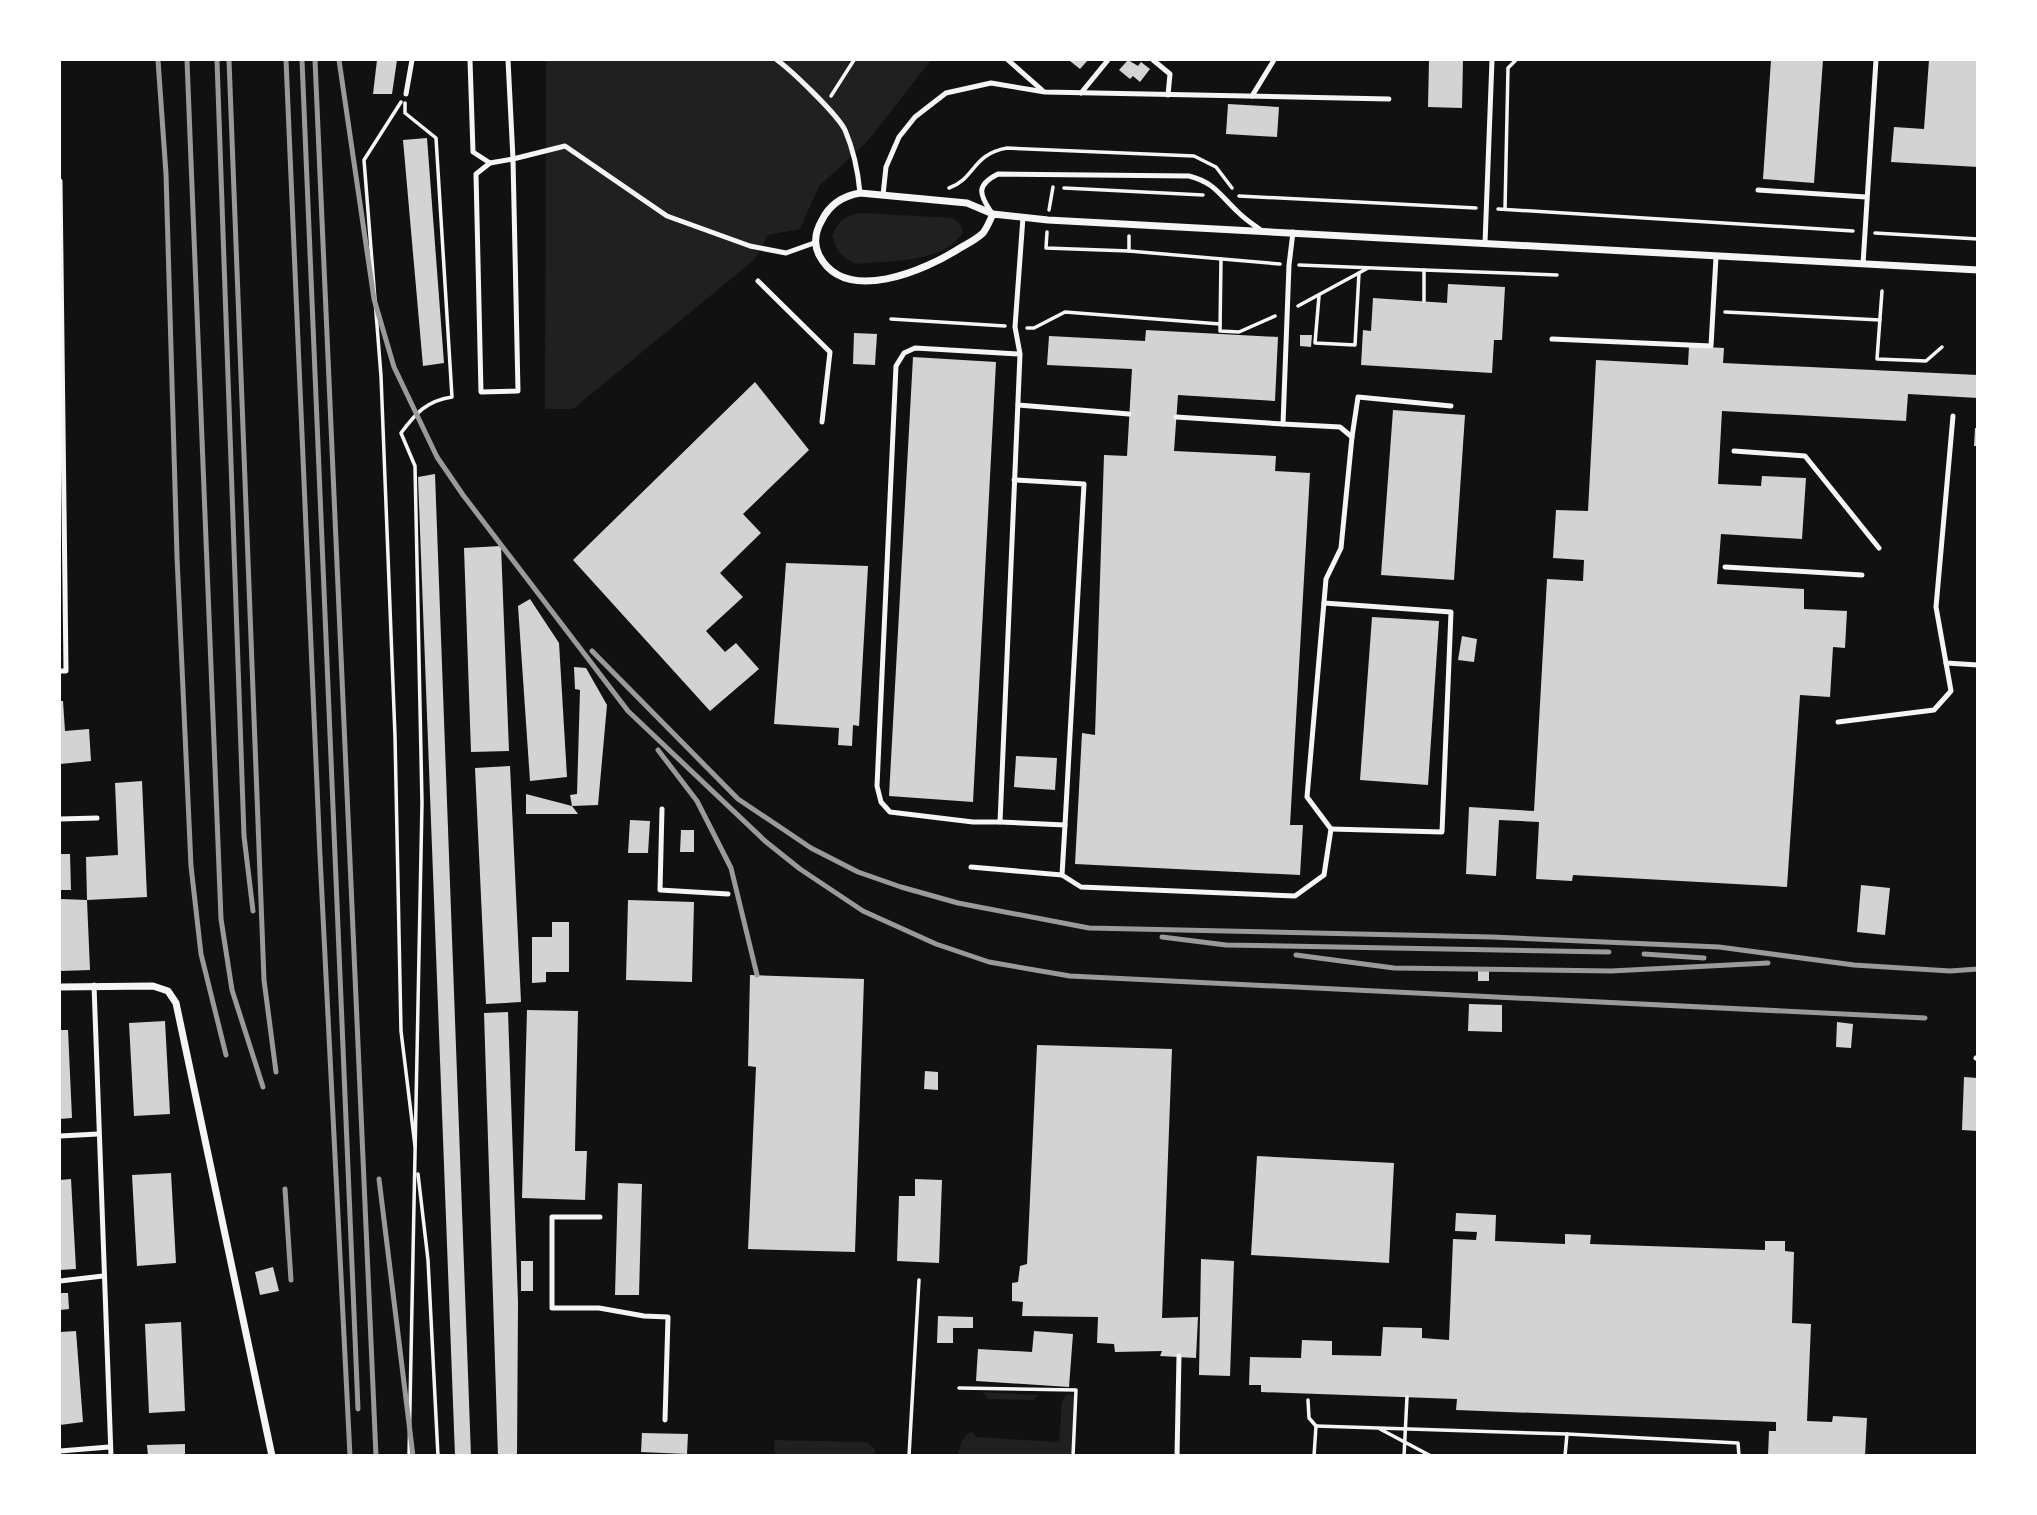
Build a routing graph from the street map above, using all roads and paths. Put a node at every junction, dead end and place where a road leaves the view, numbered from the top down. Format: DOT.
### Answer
graph roads {
  1 [pos="412,60"];
  2 [pos="470,60"];
  3 [pos="508,60"];
  4 [pos="777,60"];
  5 [pos="854,60"];
  6 [pos="1008,60"];
  7 [pos="1108,60"];
  8 [pos="1153,60"];
  9 [pos="1274,60"];
  10 [pos="1492,60"];
  11 [pos="1516,60"];
  12 [pos="1876,60"];
  13 [pos="1045,92"];
  14 [pos="1081,93"];
  15 [pos="406,94"];
  16 [pos="1168,94"];
  17 [pos="1252,96"];
  18 [pos="1388,99"];
  19 [pos="825,106"];
  20 [pos="513,159"];
  21 [pos="490,163"];
  22 [pos="60,181"];
  23 [pos="1758,190"];
  24 [pos="860,193"];
  25 [pos="883,195"];
  26 [pos="1224,196"];
  27 [pos="1866,197"];
  28 [pos="1487,208"];
  29 [pos="1505,209"];
  30 [pos="993,214"];
  31 [pos="1023,217"];
  32 [pos="1048,220"];
  33 [pos="1262,230"];
  34 [pos="1293,232"];
  35 [pos="1865,232"];
  36 [pos="1978,239"];
  37 [pos="814,243"];
  38 [pos="1485,243"];
  39 [pos="1129,251"];
  40 [pos="1716,257"];
  41 [pos="1221,259"];
  42 [pos="1863,264"];
  43 [pos="1369,268"];
  44 [pos="1424,270"];
  45 [pos="1978,271"];
  46 [pos="1359,273"];
  47 [pos="1557,275"];
  48 [pos="758,281"];
  49 [pos="1882,291"];
  50 [pos="1320,296"];
  51 [pos="1288,311"];
  52 [pos="1712,312"];
  53 [pos="891,319"];
  54 [pos="1880,320"];
  55 [pos="1220,324"];
  56 [pos="1015,327"];
  57 [pos="1552,339"];
  58 [pos="1942,347"];
  59 [pos="1020,354"];
  60 [pos="1018,405"];
  61 [pos="1451,406"];
  62 [pos="1129,414"];
  63 [pos="1953,416"];
  64 [pos="1176,418"];
  65 [pos="822,422"];
  66 [pos="1283,424"];
  67 [pos="1352,438"];
  68 [pos="1734,451"];
  69 [pos="1014,480"];
  70 [pos="1879,548"];
  71 [pos="1726,567"];
  72 [pos="1862,575"];
  73 [pos="1324,603"];
  74 [pos="1946,663"];
  75 [pos="1978,665"];
  76 [pos="60,671"];
  77 [pos="1838,722"];
  78 [pos="662,809"];
  79 [pos="97,818"];
  80 [pos="60,819"];
  81 [pos="1000,822"];
  82 [pos="1065,825"];
  83 [pos="1331,829"];
  84 [pos="971,867"];
  85 [pos="1062,875"];
  86 [pos="728,894"];
  87 [pos="94,985"];
  88 [pos="60,987"];
  89 [pos="99,1134"];
  90 [pos="60,1136"];
  91 [pos="416,1160"];
  92 [pos="600,1217"];
  93 [pos="103,1276"];
  94 [pos="919,1280"];
  95 [pos="60,1281"];
  96 [pos="1179,1356"];
  97 [pos="959,1388"];
  98 [pos="1407,1397"];
  99 [pos="1308,1400"];
  100 [pos="665,1420"];
  101 [pos="1316,1426"];
  102 [pos="1378,1428"];
  103 [pos="1405,1429"];
  104 [pos="1567,1434"];
  105 [pos="1404,1443"];
  106 [pos="109,1447"];
  107 [pos="60,1451"];
  108 [pos="111,1455"];
  109 [pos="272,1455"];
  110 [pos="409,1455"];
  111 [pos="438,1455"];
  112 [pos="909,1455"];
  113 [pos="1073,1455"];
  114 [pos="1177,1455"];
  115 [pos="1314,1455"];
  116 [pos="1404,1455"];
  117 [pos="1431,1455"];
  118 [pos="1565,1455"];
  119 [pos="1739,1455"];
  1 -- 15 [label="lane"];
  2 -- 21 [label="lane"];
  3 -- 20 [label="lane"];
  4 -- 19 [label="lane"];
  5 -- 19 [label="path"];
  6 -- 13 [label="lane"];
  7 -- 14 [label="lane"];
  8 -- 16 [label="lane"];
  9 -- 17 [label="lane"];
  10 -- 28 [label="lane"];
  11 -- 29 [label="path"];
  12 -- 27 [label="lane"];
  13 -- 14 [label="lane"];
  13 -- 25 [label="lane"];
  14 -- 16 [label="lane"];
  15 -- 91 [label="path"];
  15 -- 91 [label="path"];
  16 -- 17 [label="lane"];
  17 -- 18 [label="lane"];
  19 -- 24 [label="lane"];
  20 -- 21 [label="lane"];
  20 -- 21 [label="lane"];
  20 -- 37 [label="lane"];
  22 -- 76 [label="lane"];
  23 -- 27 [label="lane"];
  24 -- 25 [label="street"];
  24 -- 37 [label="street"];
  25 -- 30 [label="street"];
  26 -- 28 [label="path"];
  26 -- 30 [label="lane"];
  26 -- 32 [label="path"];
  26 -- 33 [label="lane"];
  27 -- 35 [label="lane"];
  28 -- 29 [label="path"];
  28 -- 38 [label="lane"];
  29 -- 35 [label="path"];
  30 -- 31 [label="street"];
  30 -- 37 [label="street"];
  31 -- 32 [label="street"];
  31 -- 56 [label="lane"];
  32 -- 33 [label="street"];
  32 -- 39 [label="path"];
  33 -- 34 [label="street"];
  34 -- 38 [label="street"];
  34 -- 51 [label="lane"];
  35 -- 36 [label="path"];
  35 -- 42 [label="lane"];
  38 -- 40 [label="street"];
  40 -- 42 [label="street"];
  40 -- 52 [label="lane"];
  41 -- 55 [label="path"];
  42 -- 45 [label="street"];
  43 -- 46 [label="path"];
  44 -- 47 [label="path"];
  46 -- 50 [label="path"];
  46 -- 50 [label="path"];
  48 -- 65 [label="lane"];
  49 -- 54 [label="path"];
  50 -- 51 [label="path"];
  51 -- 55 [label="path"];
  51 -- 66 [label="lane"];
  52 -- 54 [label="path"];
  52 -- 57 [label="lane"];
  53 -- 56 [label="path"];
  54 -- 58 [label="path"];
  55 -- 56 [label="path"];
  56 -- 59 [label="lane"];
  59 -- 60 [label="lane"];
  59 -- 81 [label="lane"];
  60 -- 62 [label="lane"];
  60 -- 69 [label="lane"];
  61 -- 67 [label="lane"];
  63 -- 74 [label="lane"];
  64 -- 66 [label="lane"];
  66 -- 67 [label="lane"];
  67 -- 73 [label="lane"];
  68 -- 70 [label="lane"];
  69 -- 81 [label="lane"];
  69 -- 82 [label="lane"];
  71 -- 72 [label="lane"];
  73 -- 83 [label="lane"];
  73 -- 83 [label="lane"];
  74 -- 75 [label="lane"];
  74 -- 77 [label="lane"];
  78 -- 86 [label="lane"];
  79 -- 80 [label="lane"];
  81 -- 82 [label="lane"];
  82 -- 85 [label="lane"];
  83 -- 85 [label="lane"];
  84 -- 85 [label="lane"];
  87 -- 88 [label="street"];
  87 -- 89 [label="lane"];
  87 -- 109 [label="street"];
  89 -- 90 [label="lane"];
  89 -- 93 [label="lane"];
  91 -- 110 [label="path"];
  91 -- 111 [label="path"];
  92 -- 100 [label="lane"];
  93 -- 95 [label="lane"];
  93 -- 106 [label="lane"];
  94 -- 112 [label="path"];
  96 -- 114 [label="lane"];
  97 -- 113 [label="path"];
  98 -- 103 [label="path"];
  99 -- 101 [label="path"];
  101 -- 102 [label="path"];
  101 -- 115 [label="path"];
  102 -- 103 [label="path"];
  102 -- 105 [label="path"];
  103 -- 104 [label="path"];
  103 -- 105 [label="path"];
  104 -- 118 [label="path"];
  104 -- 119 [label="path"];
  105 -- 116 [label="path"];
  105 -- 117 [label="path"];
  106 -- 107 [label="lane"];
  106 -- 108 [label="lane"];
}
